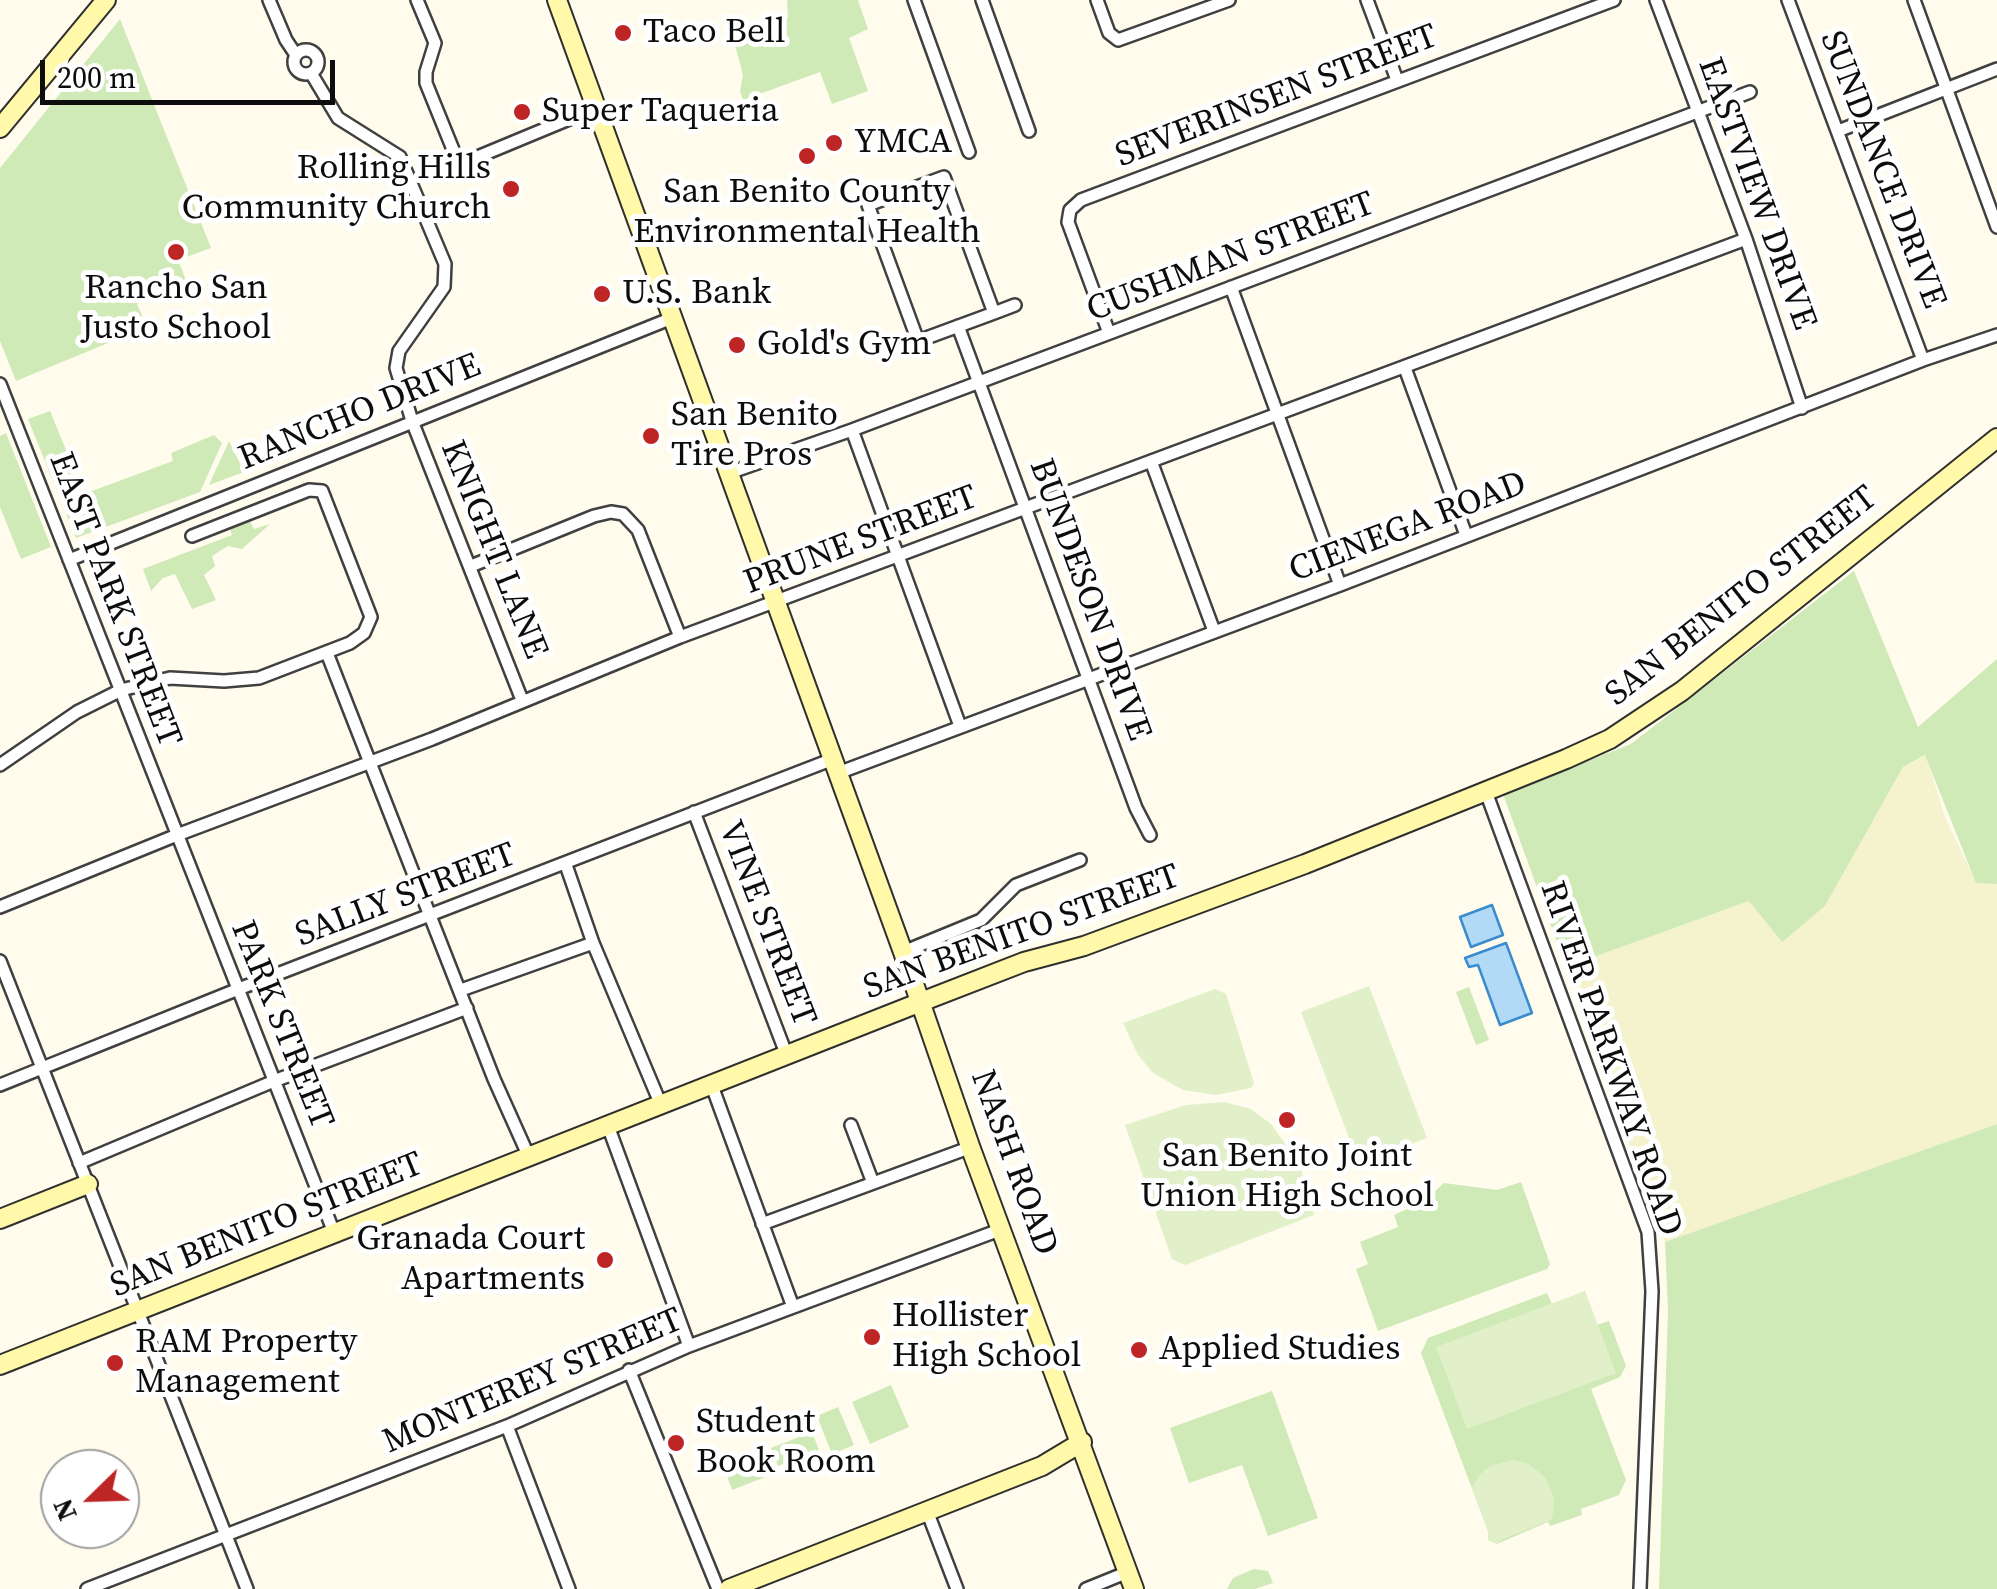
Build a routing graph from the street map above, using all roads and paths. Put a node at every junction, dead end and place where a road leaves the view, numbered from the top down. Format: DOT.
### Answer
graph roads {
  1 [pos="106,0"];
  2 [pos="270,0"];
  3 [pos="417,0"];
  4 [pos="557,0"];
  5 [pos="914,0"];
  6 [pos="982,0"];
  7 [pos="1097,0"];
  8 [pos="1228,0"];
  9 [pos="1367,0"];
  10 [pos="1614,0"];
  11 [pos="1656,0"];
  12 [pos="1788,0"];
  13 [pos="1914,0"];
  14 [pos="296,56"];
  15 [pos="1997,69"];
  16 [pos="311,73"];
  17 [pos="1398,80"];
  18 [pos="1946,89"];
  19 [pos="1750,92"];
  20 [pos="598,106"];
  21 [pos="1698,110"];
  22 [pos="0,128"];
  23 [pos="1029,130"];
  24 [pos="1838,131"];
  25 [pos="970,152"];
  26 [pos="1997,227"];
  27 [pos="1746,239"];
  28 [pos="1232,287"];
  29 [pos="1016,305"];
  30 [pos="994,314"];
  31 [pos="672,318"];
  32 [pos="958,326"];
  33 [pos="1109,333"];
  34 [pos="1997,335"];
  35 [pos="1923,360"];
  36 [pos="1405,368"];
  37 [pos="979,382"];
  38 [pos="0,384"];
  39 [pos="1802,408"];
  40 [pos="1276,415"];
  41 [pos="412,422"];
  42 [pos="852,430"];
  43 [pos="1997,438"];
  44 [pos="1152,461"];
  45 [pos="729,473"];
  46 [pos="224,498"];
  47 [pos="1026,508"];
  48 [pos="232,520"];
  49 [pos="1466,535"];
  50 [pos="192,536"];
  51 [pos="897,556"];
  52 [pos="70,560"];
  53 [pos="470,566"];
  54 [pos="1340,585"];
  55 [pos="776,602"];
  56 [pos="1214,631"];
  57 [pos="680,636"];
  58 [pos="327,653"];
  59 [pos="1088,678"];
  60 [pos="120,690"];
  61 [pos="522,700"];
  62 [pos="960,726"];
  63 [pos="371,763"];
  64 [pos="0,765"];
  65 [pos="836,766"];
  66 [pos="1486,792"];
  67 [pos="694,812"];
  68 [pos="1150,835"];
  69 [pos="177,836"];
  70 [pos="1080,860"];
  71 [pos="566,864"];
  72 [pos="0,907"];
  73 [pos="430,916"];
  74 [pos="593,943"];
  75 [pos="904,952"];
  76 [pos="0,961"];
  77 [pos="236,990"];
  78 [pos="461,990"];
  79 [pos="921,1002"];
  80 [pos="467,1008"];
  81 [pos="788,1056"];
  82 [pos="42,1069"];
  83 [pos="274,1081"];
  84 [pos="0,1086"];
  85 [pos="712,1086"];
  86 [pos="661,1105"];
  87 [pos="851,1125"];
  88 [pos="608,1126"];
  89 [pos="964,1150"];
  90 [pos="529,1157"];
  91 [pos="79,1163"];
  92 [pos="873,1183"];
  93 [pos="88,1184"];
  94 [pos="0,1219"];
  95 [pos="762,1224"];
  96 [pos="1002,1229"];
  97 [pos="336,1235"];
  98 [pos="794,1308"];
  99 [pos="138,1312"];
  100 [pos="690,1346"];
  101 [pos="0,1365"];
  102 [pos="629,1370"];
  103 [pos="506,1426"];
  104 [pos="1082,1442"];
  105 [pos="927,1511"];
  106 [pos="226,1536"];
  107 [pos="1131,1581"];
  108 [pos="87,1589"];
  109 [pos="247,1589"];
  110 [pos="570,1589"];
  111 [pos="718,1589"];
  112 [pos="730,1589"];
  113 [pos="957,1589"];
  114 [pos="1086,1589"];
  115 [pos="1640,1589"];
  1 -- 22 [label="street"];
  2 -- 14 [label="street"];
  3 -- 20 [label="street"];
  4 -- 20 [label="street, NASH ROAD"];
  5 -- 25 [label="street"];
  6 -- 23 [label="street"];
  7 -- 8 [label="street"];
  9 -- 17 [label="street"];
  10 -- 17 [label="street, SEVERINSEN STREET"];
  11 -- 21 [label="street, EASTVIEW DRIVE"];
  12 -- 24 [label="street, SUNDANCE DRIVE"];
  13 -- 18 [label="street"];
  14 -- 16 [label="street"];
  14 -- 16 [label="street"];
  15 -- 18 [label="street"];
  16 -- 41 [label="street, KNIGHT LANE"];
  17 -- 33 [label="street, SEVERINSEN STREET"];
  18 -- 24 [label="street"];
  18 -- 26 [label="street"];
  19 -- 21 [label="street, CUSHMAN STREET"];
  20 -- 31 [label="street, NASH ROAD"];
  21 -- 27 [label="street, EASTVIEW DRIVE"];
  21 -- 28 [label="street, CUSHMAN STREET"];
  24 -- 35 [label="street, SUNDANCE DRIVE"];
  27 -- 36 [label="street, PRUNE STREET"];
  27 -- 39 [label="street, EASTVIEW DRIVE"];
  28 -- 33 [label="street, CUSHMAN STREET"];
  28 -- 40 [label="street"];
  29 -- 30 [label="street"];
  30 -- 32 [label="street"];
  30 -- 32 [label="street"];
  31 -- 41 [label="street, RANCHO DRIVE"];
  31 -- 45 [label="street, NASH ROAD"];
  32 -- 37 [label="street, BUNDESON DRIVE"];
  33 -- 37 [label="street, CUSHMAN STREET"];
  34 -- 35 [label="street, CIENEGA ROAD"];
  35 -- 39 [label="street, CIENEGA ROAD"];
  36 -- 40 [label="street, PRUNE STREET"];
  36 -- 49 [label="street"];
  37 -- 42 [label="street, CUSHMAN STREET"];
  37 -- 47 [label="street, BUNDESON DRIVE"];
  38 -- 52 [label="street, EAST PARK STREET"];
  39 -- 49 [label="street, CIENEGA ROAD"];
  40 -- 44 [label="street, PRUNE STREET"];
  40 -- 54 [label="street"];
  41 -- 46 [label="street, RANCHO DRIVE"];
  41 -- 53 [label="street, KNIGHT LANE"];
  42 -- 45 [label="street, CUSHMAN STREET"];
  42 -- 51 [label="street"];
  43 -- 66 [label="street, SAN BENITO STREET"];
  44 -- 47 [label="street, PRUNE STREET"];
  44 -- 56 [label="street"];
  45 -- 55 [label="street, NASH ROAD"];
  46 -- 48 [label="street"];
  46 -- 52 [label="street, RANCHO DRIVE"];
  47 -- 51 [label="street, PRUNE STREET"];
  47 -- 59 [label="street, BUNDESON DRIVE"];
  48 -- 50 [label="street"];
  48 -- 58 [label="street"];
  49 -- 54 [label="street, CIENEGA ROAD"];
  51 -- 55 [label="street, PRUNE STREET"];
  51 -- 62 [label="street"];
  52 -- 60 [label="street, EAST PARK STREET"];
  53 -- 57 [label="street"];
  53 -- 61 [label="street, KNIGHT LANE"];
  54 -- 56 [label="street, CIENEGA ROAD"];
  55 -- 57 [label="street, PRUNE STREET"];
  55 -- 65 [label="street, NASH ROAD"];
  56 -- 59 [label="street, CIENEGA ROAD"];
  57 -- 61 [label="street, PRUNE STREET"];
  58 -- 60 [label="street"];
  58 -- 63 [label="street"];
  59 -- 62 [label="street, CIENEGA ROAD"];
  59 -- 68 [label="street, BUNDESON DRIVE"];
  60 -- 64 [label="street"];
  60 -- 69 [label="street, EAST PARK STREET"];
  61 -- 63 [label="street, PRUNE STREET"];
  62 -- 65 [label="street, CIENEGA ROAD"];
  63 -- 69 [label="street, PRUNE STREET"];
  63 -- 73 [label="street"];
  65 -- 67 [label="street, SALLY STREET"];
  65 -- 75 [label="street, NASH ROAD"];
  66 -- 79 [label="street, SAN BENITO STREET"];
  66 -- 115 [label="street, RIVER PARKWAY ROAD"];
  67 -- 71 [label="street, SALLY STREET"];
  67 -- 81 [label="street, VINE STREET"];
  69 -- 72 [label="street, PRUNE STREET"];
  69 -- 77 [label="street, PARK STREET"];
  70 -- 75 [label="street"];
  71 -- 73 [label="street, SALLY STREET"];
  71 -- 74 [label="street"];
  73 -- 77 [label="street, SALLY STREET"];
  73 -- 78 [label="street"];
  74 -- 78 [label="street"];
  74 -- 86 [label="street"];
  75 -- 79 [label="street, NASH ROAD"];
  76 -- 82 [label="street"];
  77 -- 82 [label="street, SALLY STREET"];
  77 -- 83 [label="street, PARK STREET"];
  78 -- 80 [label="street"];
  79 -- 81 [label="street, SAN BENITO STREET"];
  79 -- 96 [label="street, NASH ROAD"];
  80 -- 83 [label="street"];
  80 -- 90 [label="street"];
  81 -- 85 [label="street, SAN BENITO STREET"];
  82 -- 84 [label="street, SALLY STREET"];
  82 -- 91 [label="street"];
  83 -- 91 [label="street"];
  83 -- 97 [label="street, PARK STREET"];
  85 -- 86 [label="street, SAN BENITO STREET"];
  85 -- 95 [label="street"];
  86 -- 88 [label="street, SAN BENITO STREET"];
  87 -- 92 [label="street"];
  88 -- 90 [label="street, SAN BENITO STREET"];
  88 -- 100 [label="street"];
  89 -- 92 [label="street"];
  90 -- 97 [label="street, SAN BENITO STREET"];
  91 -- 93 [label="street"];
  92 -- 95 [label="street"];
  93 -- 94 [label="street"];
  93 -- 99 [label="street"];
  95 -- 98 [label="street"];
  96 -- 98 [label="street, MONTEREY STREET"];
  96 -- 104 [label="street, NASH ROAD"];
  97 -- 99 [label="street, SAN BENITO STREET"];
  98 -- 100 [label="street, MONTEREY STREET"];
  99 -- 101 [label="street, SAN BENITO STREET"];
  99 -- 106 [label="street"];
  100 -- 102 [label="street, MONTEREY STREET"];
  102 -- 103 [label="street, MONTEREY STREET"];
  102 -- 111 [label="street"];
  103 -- 106 [label="street, MONTEREY STREET"];
  103 -- 110 [label="street"];
  104 -- 105 [label="street"];
  104 -- 107 [label="street, NASH ROAD"];
  105 -- 112 [label="street"];
  105 -- 113 [label="street"];
  106 -- 108 [label="street, MONTEREY STREET"];
  106 -- 109 [label="street"];
  107 -- 114 [label="street"];
}
